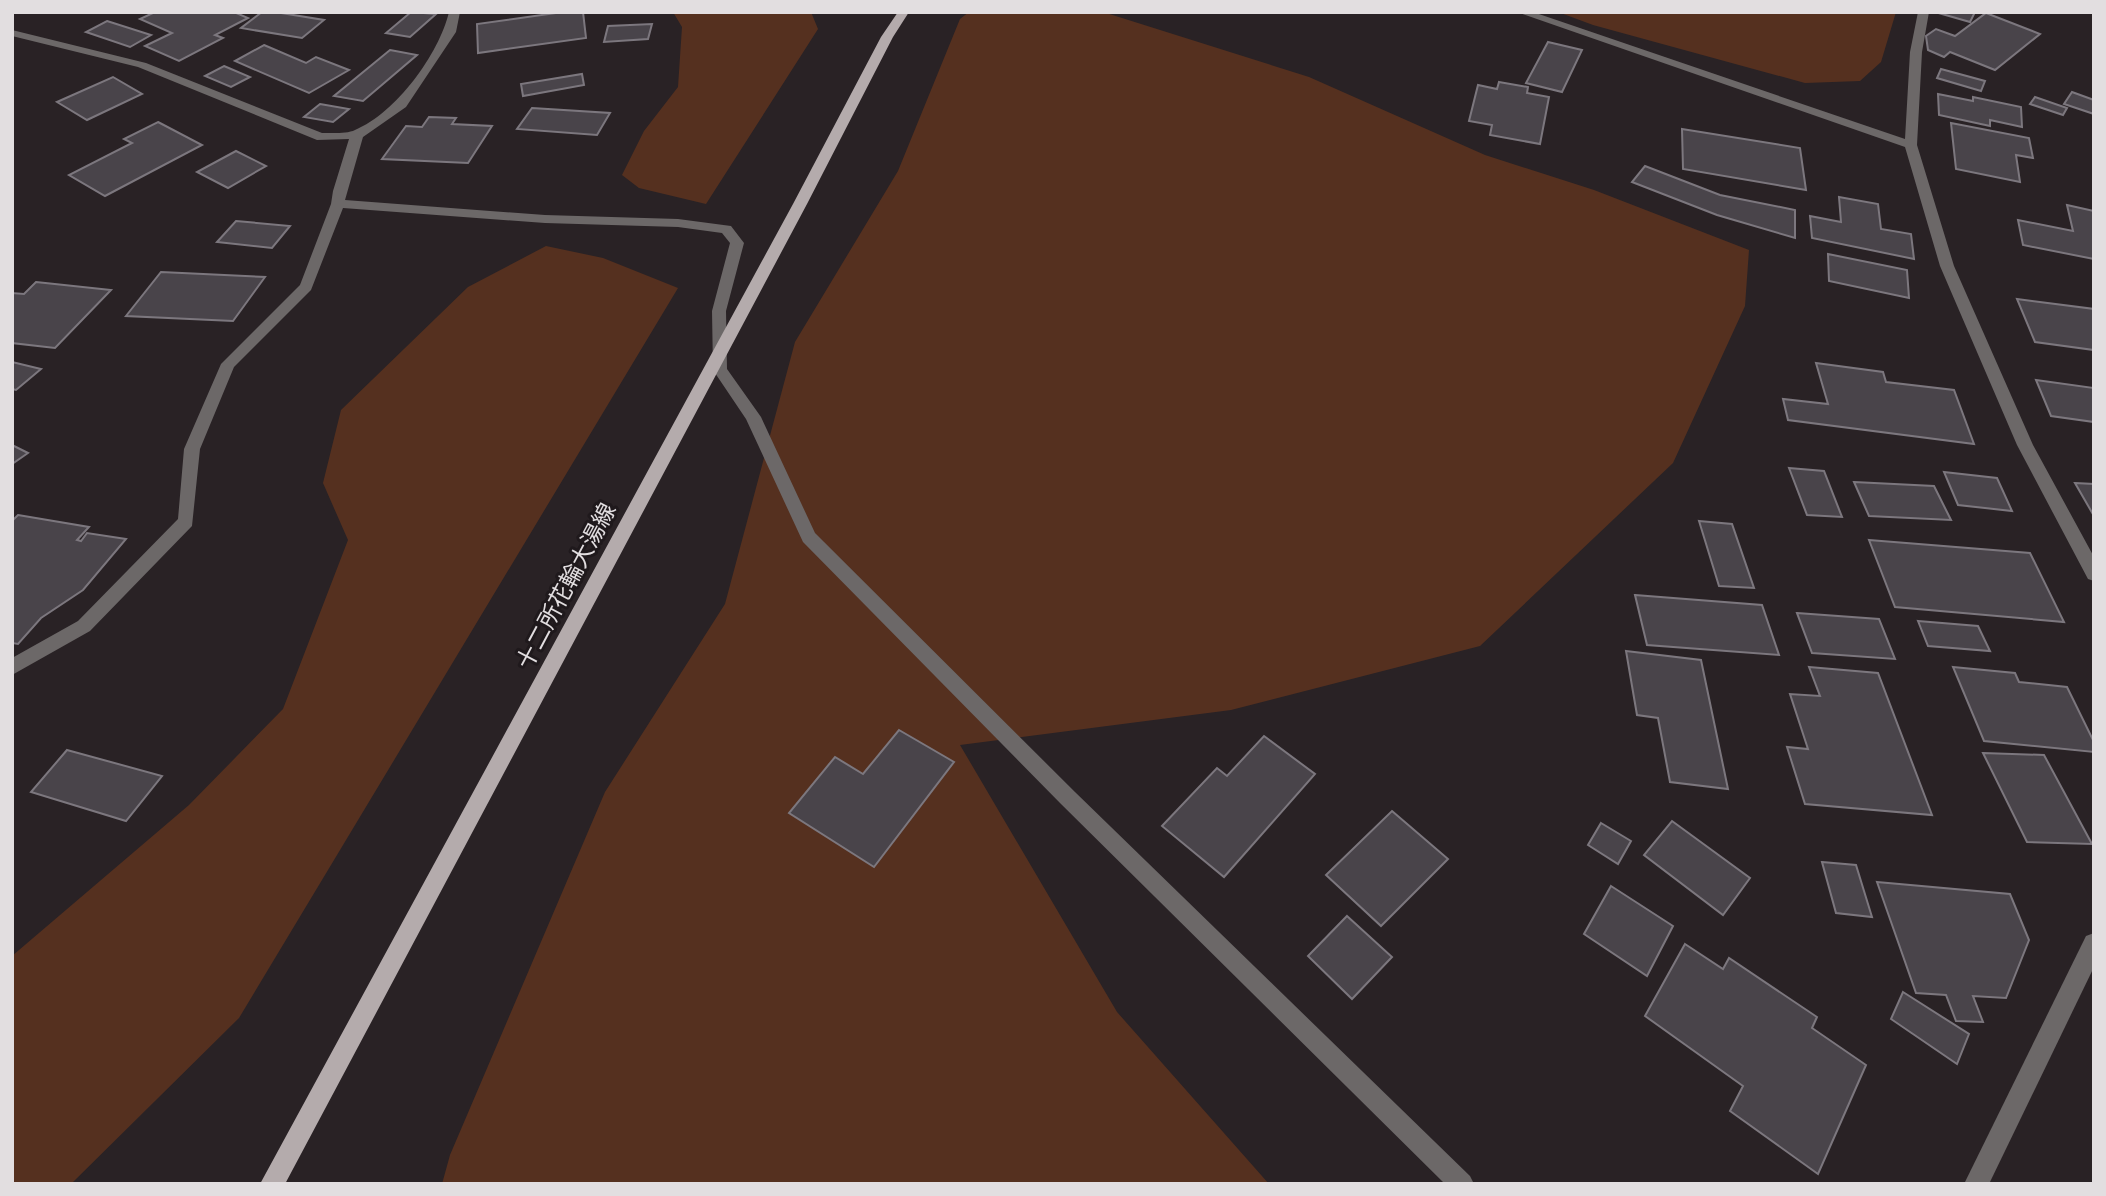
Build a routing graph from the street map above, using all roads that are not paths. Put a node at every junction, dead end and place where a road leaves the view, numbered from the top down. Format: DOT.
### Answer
graph roads {
  1 [pos="455,12"];
  2 [pos="904,12"];
  3 [pos="1522,12"];
  4 [pos="1924,12"];
  5 [pos="12,33"];
  6 [pos="357,135"];
  7 [pos="1911,145"];
  8 [pos="338,204"];
  9 [pos="720,352"];
  10 [pos="2094,574"];
  11 [pos="12,667"];
  12 [pos="2094,943"];
  13 [pos="272,1184"];
  14 [pos="1462,1184"];
  15 [pos="1976,1184"];
  1 -- 6 [label="street"];
  2 -- 9 [label="main road, 十二所花輪大湯線"];
  3 -- 7 [label="street"];
  4 -- 7 [label="street"];
  5 -- 6 [label="street"];
  6 -- 8 [label="street"];
  7 -- 10 [label="street"];
  8 -- 9 [label="street"];
  8 -- 11 [label="street"];
  9 -- 13 [label="main road, 十二所花輪大湯線"];
  9 -- 14 [label="street"];
  12 -- 15 [label="street"];
}
